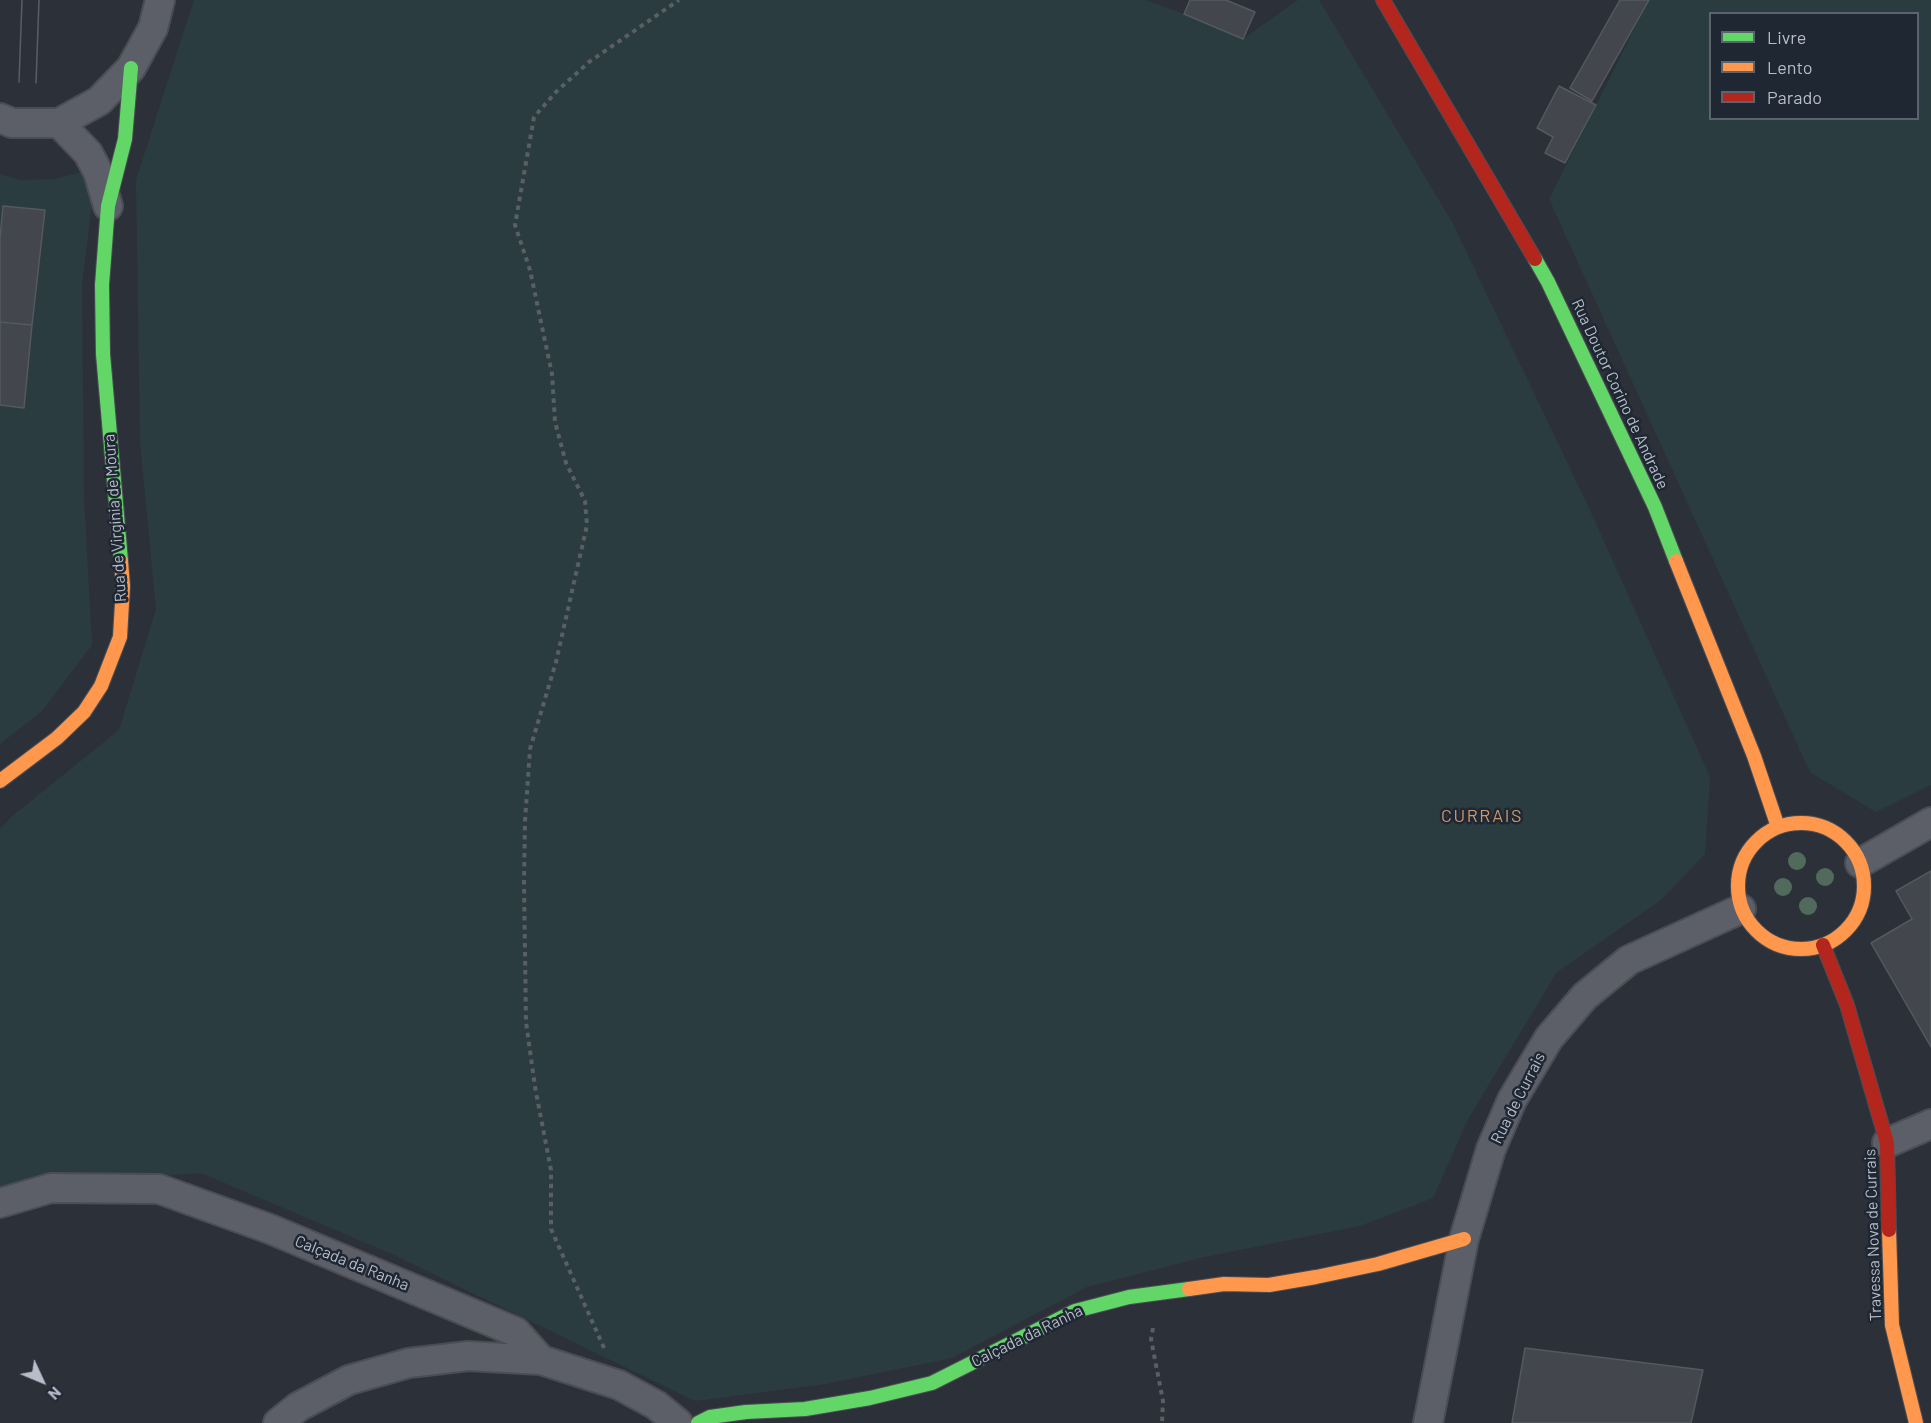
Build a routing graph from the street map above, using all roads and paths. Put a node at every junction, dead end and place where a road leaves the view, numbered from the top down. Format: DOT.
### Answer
graph roads {
  1 [pos="160,0"];
  2 [pos="679,0"];
  3 [pos="1383,0"];
  4 [pos="130,68"];
  5 [pos="59,123"];
  6 [pos="4,124"];
  7 [pos="108,206"];
  8 [pos="0,782"];
  9 [pos="1931,822"];
  10 [pos="1778,826"];
  11 [pos="1860,863"];
  12 [pos="1742,909"];
  13 [pos="1823,945"];
  14 [pos="1931,1124"];
  15 [pos="1887,1143"];
  16 [pos="0,1203"];
  17 [pos="1464,1239"];
  18 [pos="1156,1294"];
  19 [pos="541,1360"];
  20 [pos="619,1385"];
  21 [pos="279,1423"];
  22 [pos="678,1423"];
  23 [pos="698,1423"];
  24 [pos="1162,1423"];
  25 [pos="1428,1423"];
  26 [pos="1916,1423"];
  1 -- 4 [label="street"];
  2 -- 20 [label="path"];
  3 -- 10 [label="street, Rua Doutor Corino de Andrade"];
  4 -- 5 [label="street"];
  4 -- 7 [label="street, Rua de Virgínia de Moura"];
  5 -- 6 [label="street"];
  5 -- 7 [label="street, Rua de Virgínia de Moura"];
  7 -- 8 [label="street, Rua de Virgínia de Moura"];
  9 -- 11 [label="street"];
  10 -- 11 [label="street"];
  10 -- 12 [label="street"];
  11 -- 13 [label="street"];
  12 -- 13 [label="street"];
  12 -- 17 [label="street, Rua de Currais"];
  13 -- 15 [label="street, Travessa Nova de Currais"];
  14 -- 15 [label="street"];
  15 -- 26 [label="street, Travessa Nova de Currais"];
  16 -- 19 [label="street, Calçada da Ranha"];
  17 -- 18 [label="street, Calçada da Ranha"];
  17 -- 25 [label="street, Rua de Currais"];
  18 -- 23 [label="street, Calçada da Ranha"];
  18 -- 24 [label="path"];
  19 -- 20 [label="street"];
  19 -- 21 [label="street"];
  20 -- 22 [label="street"];
}
